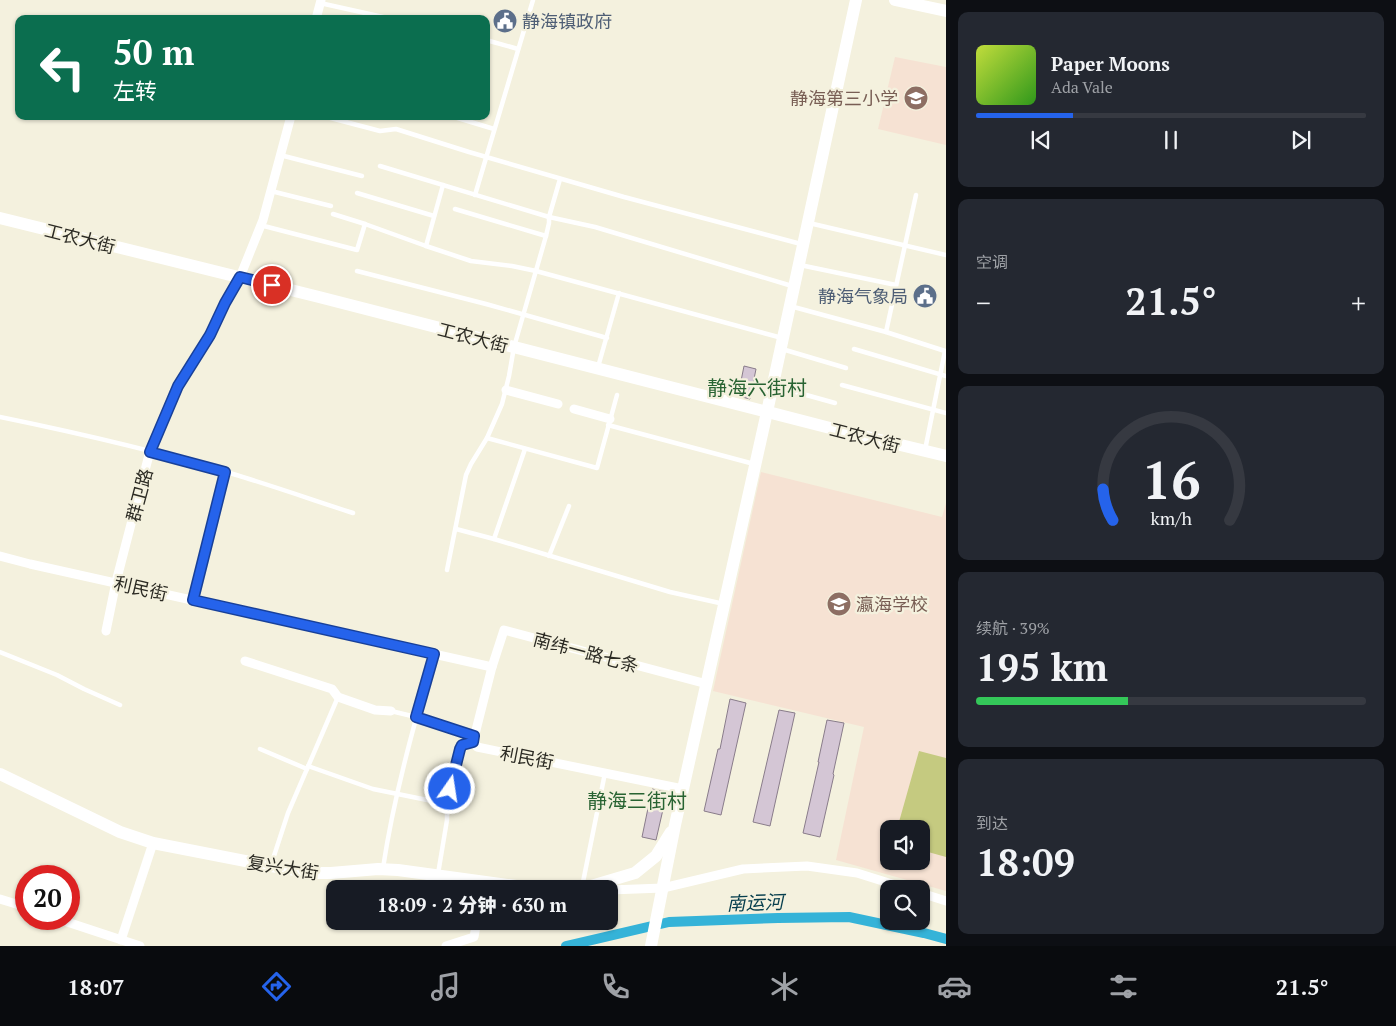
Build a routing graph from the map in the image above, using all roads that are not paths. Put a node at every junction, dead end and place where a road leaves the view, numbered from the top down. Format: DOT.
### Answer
graph roads {
  1 [pos="533,0"];
  2 [pos="856,0"];
  3 [pos="895,0"];
  4 [pos="321,2"];
  5 [pos="946,11"];
  6 [pos="317,15"];
  7 [pos="375,15"];
  8 [pos="490,41"];
  9 [pos="518,48"];
  10 [pos="290,120"];
  11 [pos="338,120"];
  12 [pos="464,120"];
  13 [pos="494,129"];
  14 [pos="280,155"];
  15 [pos="486,157"];
  16 [pos="380,166"];
  17 [pos="362,176"];
  18 [pos="560,178"];
  19 [pos="443,185"];
  20 [pos="270,191"];
  21 [pos="357,193"];
  22 [pos="475,195"];
  23 [pos="916,195"];
  24 [pos="331,206"];
  25 [pos="455,209"];
  26 [pos="333,214"];
  27 [pos="434,216"];
  28 [pos="549,217"];
  29 [pos="0,218"];
  30 [pos="808,223"];
  31 [pos="365,224"];
  32 [pos="260,225"];
  33 [pos="546,236"];
  34 [pos="803,244"];
  35 [pos="904,244"];
  36 [pos="426,246"];
  37 [pos="946,254"];
  38 [pos="798,265"];
  39 [pos="357,271"];
  40 [pos="536,271"];
  41 [pos="240,277"];
  42 [pos="896,285"];
  43 [pos="794,287"];
  44 [pos="619,294"];
  45 [pos="790,306"];
  46 [pos="524,315"];
  47 [pos="886,332"];
  48 [pos="607,338"];
  49 [pos="782,343"];
  50 [pos="514,347"];
  51 [pos="854,349"];
  52 [pos="846,368"];
  53 [pos="598,369"];
  54 [pos="943,375"];
  55 [pos="773,385"];
  56 [pos="842,385"];
  57 [pos="506,390"];
  58 [pos="617,394"];
  59 [pos="835,402"];
  60 [pos="558,404"];
  61 [pos="574,409"];
  62 [pos="933,410"];
  63 [pos="768,412"];
  64 [pos="946,413"];
  65 [pos="0,417"];
  66 [pos="609,422"];
  67 [pos="488,438"];
  68 [pos="525,449"];
  69 [pos="924,451"];
  70 [pos="150,452"];
  71 [pos="946,456"];
  72 [pos="756,465"];
  73 [pos="225,472"];
  74 [pos="569,506"];
  75 [pos="353,513"];
  76 [pos="456,530"];
  77 [pos="494,539"];
  78 [pos="0,556"];
  79 [pos="549,556"];
  80 [pos="447,570"];
  81 [pos="116,582"];
  82 [pos="193,600"];
  83 [pos="725,604"];
  84 [pos="106,631"];
  85 [pos="0,652"];
  86 [pos="434,654"];
  87 [pos="245,661"];
  88 [pos="492,667"];
  89 [pos="707,684"];
  90 [pos="338,697"];
  91 [pos="120,705"];
  92 [pos="391,711"];
  93 [pos="416,717"];
  94 [pos="474,739"];
  95 [pos="260,749"];
  96 [pos="308,768"];
  97 [pos="605,773"];
  98 [pos="0,774"];
  99 [pos="683,789"];
  100 [pos="397,793"];
  101 [pos="446,804"];
  102 [pos="675,825"];
  103 [pos="153,843"];
  104 [pos="271,866"];
  105 [pos="382,869"];
  106 [pos="438,876"];
  107 [pos="458,880"];
  108 [pos="583,880"];
  109 [pos="611,880"];
  110 [pos="880,880"];
  111 [pos="618,891"];
  112 [pos="662,894"];
  113 [pos="930,896"];
  114 [pos="0,899"];
  115 [pos="946,901"];
  116 [pos="15,904"];
  117 [pos="80,926"];
  118 [pos="475,930"];
  119 [pos="121,940"];
  120 [pos="140,946"];
  121 [pos="446,946"];
  122 [pos="651,946"];
  1 -- 9 [label="lane"];
  2 -- 30 [label="street"];
  3 -- 5 [label="street"];
  4 -- 6 [label="street"];
  4 -- 7 [label="lane"];
  8 -- 9 [label="lane"];
  9 -- 13 [label="lane"];
  10 -- 14 [label="street, 群卫路"];
  11 -- 15 [label="lane"];
  12 -- 13 [label="lane"];
  13 -- 15 [label="lane"];
  14 -- 17 [label="lane"];
  14 -- 20 [label="street, 群卫路"];
  15 -- 18 [label="lane"];
  15 -- 22 [label="lane"];
  16 -- 19 [label="lane"];
  18 -- 28 [label="lane"];
  18 -- 34 [label="lane"];
  19 -- 22 [label="lane"];
  19 -- 27 [label="lane"];
  20 -- 24 [label="lane"];
  20 -- 32 [label="street, 群卫路"];
  21 -- 27 [label="lane"];
  22 -- 28 [label="lane"];
  23 -- 35 [label="lane"];
  25 -- 33 [label="lane"];
  26 -- 31 [label="lane"];
  27 -- 36 [label="lane"];
  28 -- 33 [label="lane"];
  28 -- 43 [label="lane"];
  29 -- 41 [label="street, 工农大街"];
  30 -- 34 [label="street"];
  30 -- 35 [label="lane"];
  31 -- 32 [label="lane"];
  31 -- 36 [label="lane"];
  32 -- 41 [label="street, 群卫路"];
  33 -- 40 [label="lane"];
  34 -- 38 [label="street"];
  35 -- 37 [label="lane"];
  35 -- 42 [label="lane"];
  36 -- 40 [label="lane"];
  38 -- 42 [label="lane"];
  38 -- 43 [label="street"];
  39 -- 46 [label="lane"];
  40 -- 44 [label="lane"];
  40 -- 46 [label="lane"];
  41 -- 50 [label="street, 工农大街"];
  41 -- 70 [label="street, 群卫路"];
  42 -- 47 [label="lane"];
  43 -- 45 [label="street"];
  44 -- 48 [label="lane"];
  44 -- 49 [label="lane"];
  45 -- 47 [label="lane"];
  45 -- 49 [label="street"];
  46 -- 48 [label="lane"];
  46 -- 50 [label="lane"];
  47 -- 54 [label="lane"];
  48 -- 53 [label="lane"];
  49 -- 52 [label="lane"];
  49 -- 55 [label="street"];
  50 -- 53 [label="street, 工农大街"];
  50 -- 57 [label="lane"];
  51 -- 54 [label="lane"];
  53 -- 63 [label="street, 工农大街"];
  54 -- 62 [label="lane"];
  55 -- 59 [label="lane"];
  55 -- 63 [label="street"];
  56 -- 62 [label="lane"];
  57 -- 60 [label="street"];
  57 -- 67 [label="lane"];
  58 -- 66 [label="lane"];
  61 -- 66 [label="street"];
  62 -- 64 [label="lane"];
  62 -- 69 [label="lane"];
  63 -- 69 [label="street, 工农大街"];
  63 -- 72 [label="street"];
  65 -- 70 [label="lane"];
  66 -- 68 [label="lane"];
  66 -- 72 [label="lane"];
  67 -- 68 [label="lane"];
  67 -- 76 [label="lane"];
  68 -- 77 [label="lane"];
  69 -- 71 [label="street, 工农大街"];
  70 -- 73 [label="lane"];
  70 -- 81 [label="street, 群卫路"];
  72 -- 83 [label="street"];
  73 -- 75 [label="lane"];
  73 -- 82 [label="lane"];
  74 -- 79 [label="lane"];
  76 -- 77 [label="lane"];
  76 -- 80 [label="lane"];
  77 -- 79 [label="lane"];
  78 -- 81 [label="street, 利民街"];
  79 -- 83 [label="lane"];
  81 -- 82 [label="street, 利民街"];
  81 -- 84 [label="street, 群卫路"];
  82 -- 86 [label="street, 利民街"];
  83 -- 89 [label="street"];
  85 -- 91 [label="lane"];
  86 -- 88 [label="street, 利民街"];
  86 -- 93 [label="lane"];
  87 -- 90 [label="street"];
  88 -- 89 [label="street, 南纬一路七条"];
  88 -- 94 [label="street"];
  89 -- 99 [label="street"];
  90 -- 92 [label="street"];
  90 -- 96 [label="lane"];
  92 -- 93 [label="lane"];
  93 -- 94 [label="lane"];
  93 -- 100 [label="lane"];
  94 -- 97 [label="street, 利民街"];
  94 -- 101 [label="lane"];
  95 -- 96 [label="lane"];
  96 -- 100 [label="lane"];
  96 -- 104 [label="lane"];
  97 -- 99 [label="street, 利民街"];
  97 -- 108 [label="lane"];
  98 -- 103 [label="street, 复兴大街"];
  99 -- 102 [label="street"];
  100 -- 101 [label="lane"];
  100 -- 105 [label="lane"];
  101 -- 106 [label="lane"];
  102 -- 109 [label="street, 复兴大街"];
  102 -- 112 [label="street"];
  103 -- 104 [label="street, 复兴大街"];
  103 -- 119 [label="street"];
  104 -- 105 [label="street, 复兴大街"];
  105 -- 106 [label="street, 复兴大街"];
  106 -- 107 [label="street, 复兴大街"];
  110 -- 112 [label="street"];
  111 -- 112 [label="street"];
  112 -- 122 [label="street"];
  113 -- 115 [label="street"];
  114 -- 116 [label="street"];
  117 -- 119 [label="street"];
  118 -- 121 [label="street"];
  119 -- 120 [label="street"];
}
